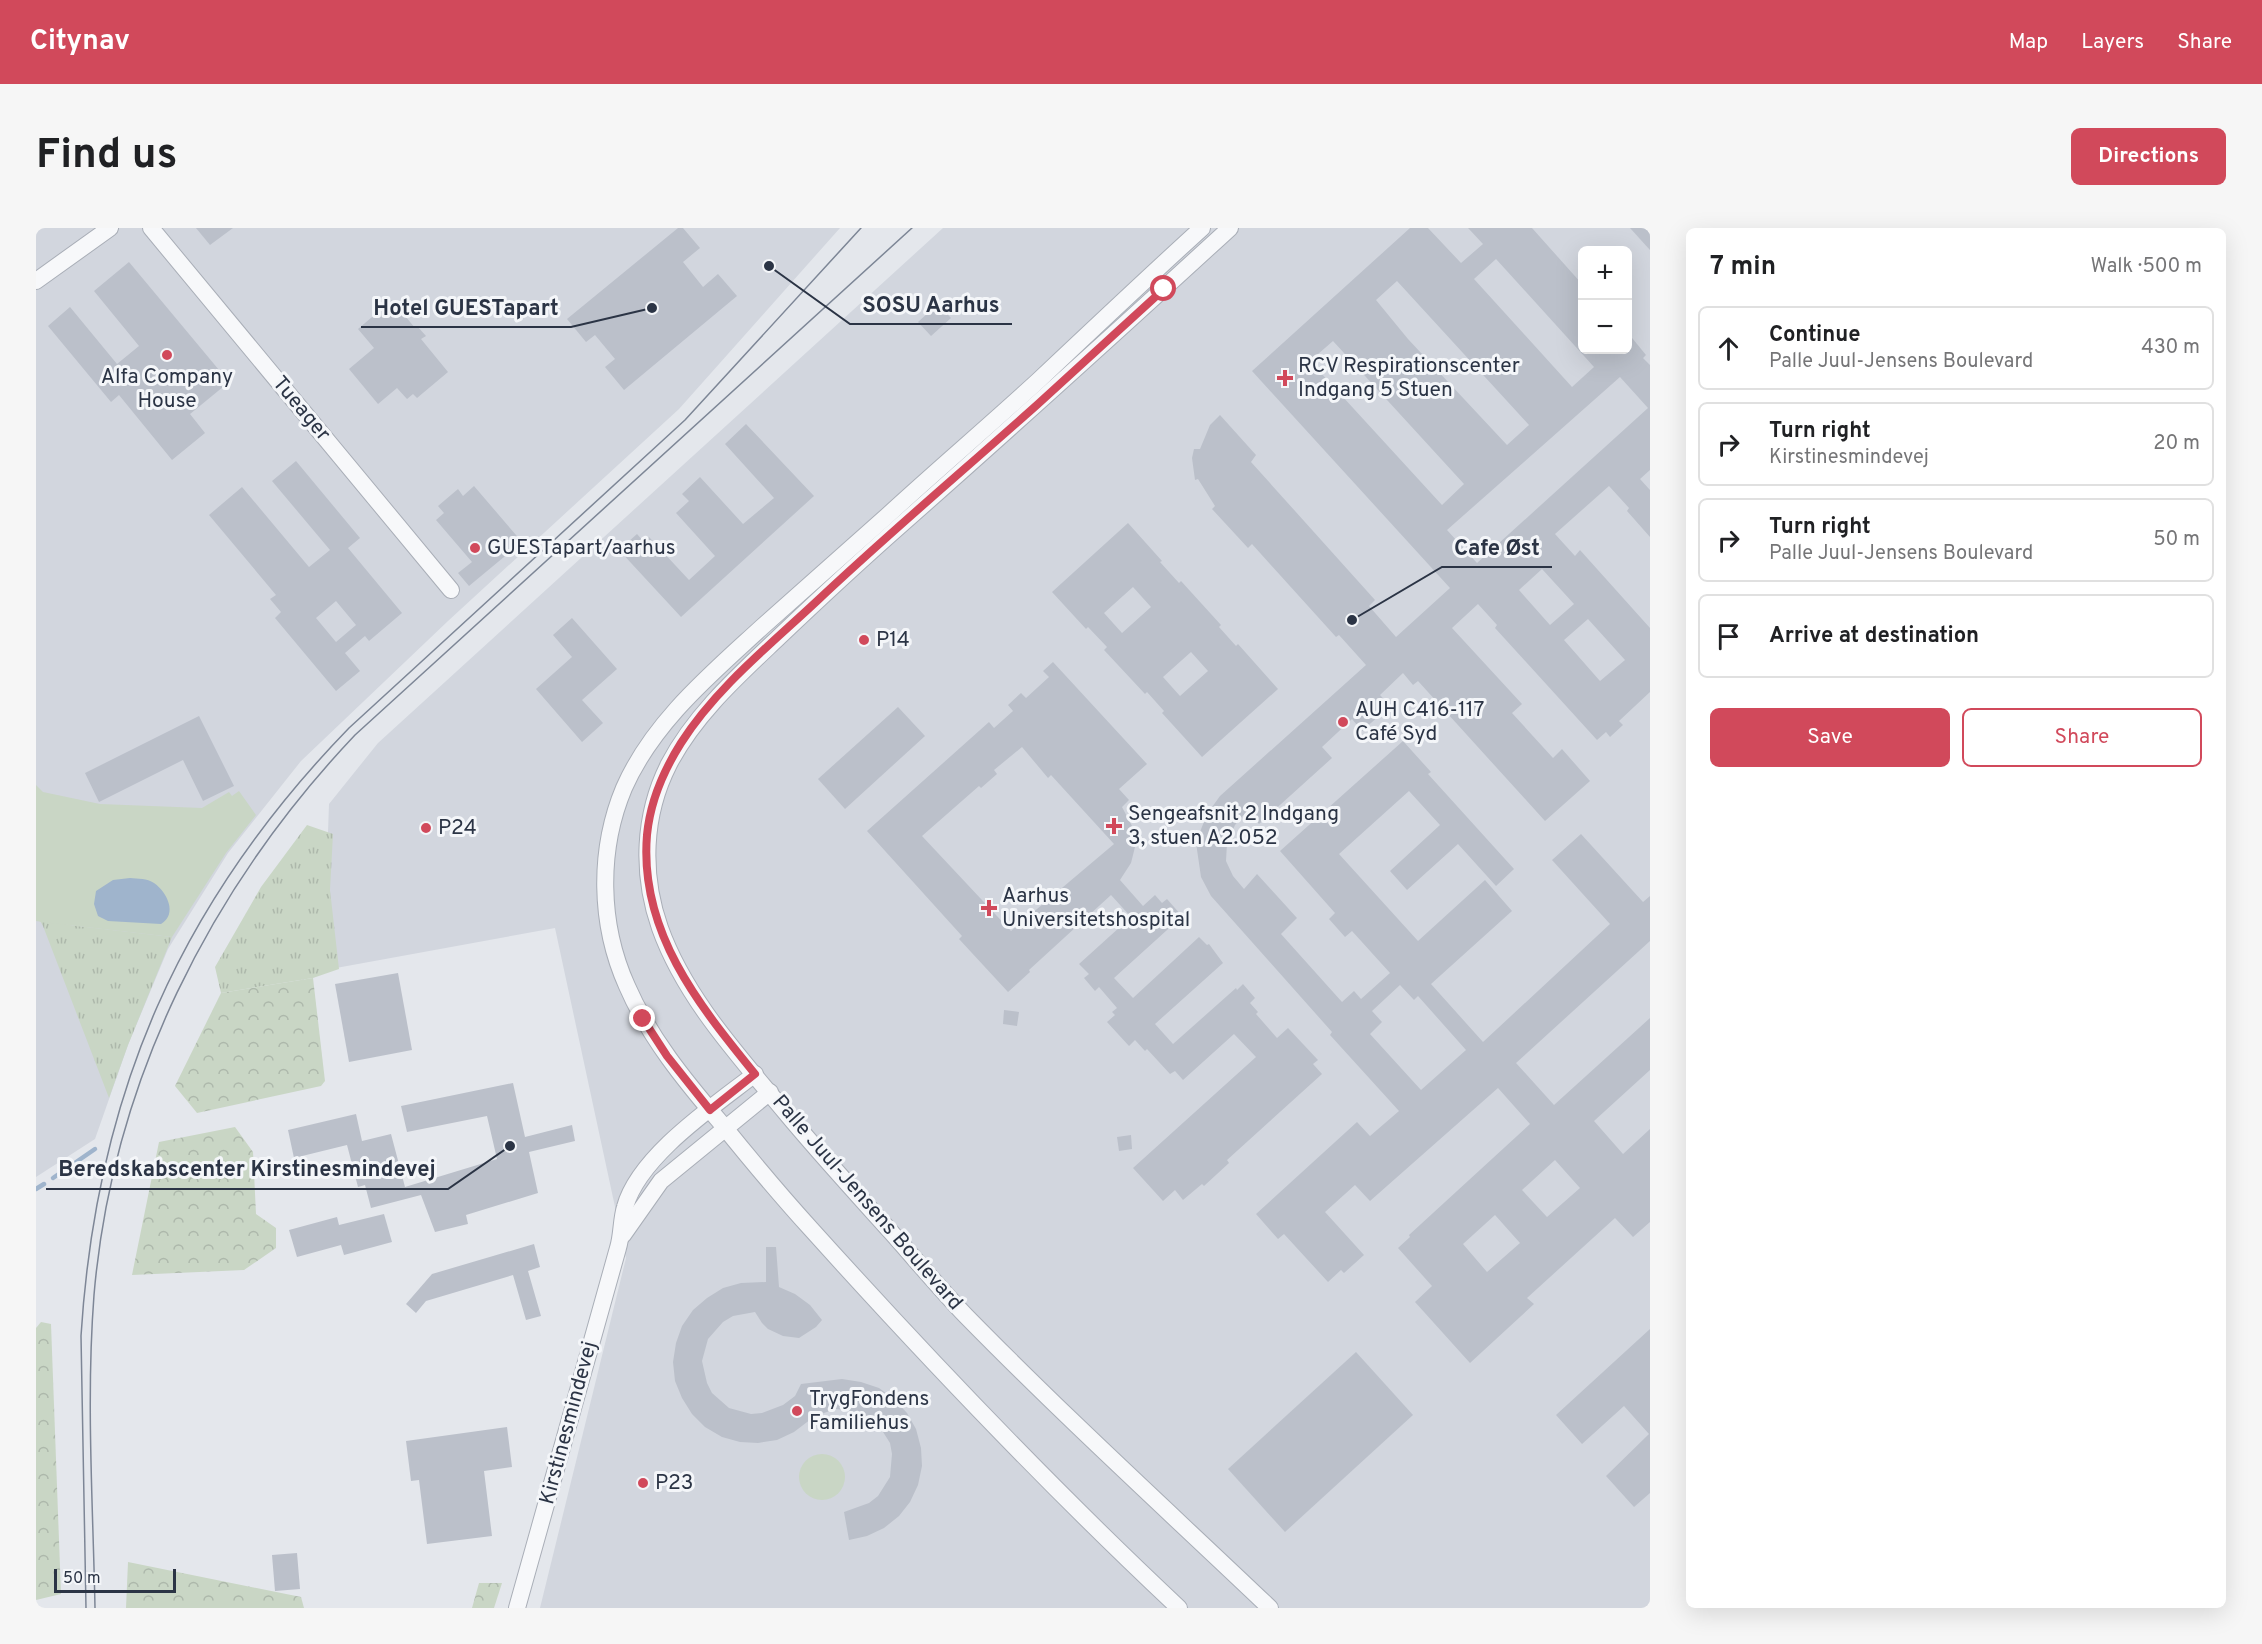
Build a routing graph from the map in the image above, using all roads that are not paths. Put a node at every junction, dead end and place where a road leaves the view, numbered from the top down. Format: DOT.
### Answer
graph roads {
  1 [pos="110,228"];
  2 [pos="151,228"];
  3 [pos="1202,228"];
  4 [pos="1230,228"];
  5 [pos="36,280"];
  6 [pos="451,590"];
  7 [pos="755,1074"];
  8 [pos="770,1092"];
  9 [pos="710,1110"];
  10 [pos="725,1129"];
  11 [pos="621,1238"];
  12 [pos="517,1608"];
  13 [pos="1179,1608"];
  14 [pos="1270,1608"];
  1 -- 5 [label="street"];
  2 -- 6 [label="street, Tueager"];
  3 -- 9 [label="street"];
  4 -- 7 [label="street, Palle Juul-Jensens Boulevard"];
  7 -- 8 [label="street, Palle Juul-Jensens Boulevard"];
  7 -- 9 [label="street, Kirstinesmindevej"];
  8 -- 10 [label="street, Kirstinesmindevej"];
  8 -- 14 [label="street, Palle Juul-Jensens Boulevard"];
  9 -- 10 [label="street"];
  9 -- 11 [label="street, Kirstinesmindevej"];
  10 -- 11 [label="street, Kirstinesmindevej"];
  10 -- 13 [label="street"];
  11 -- 12 [label="street, Kirstinesmindevej"];
}
